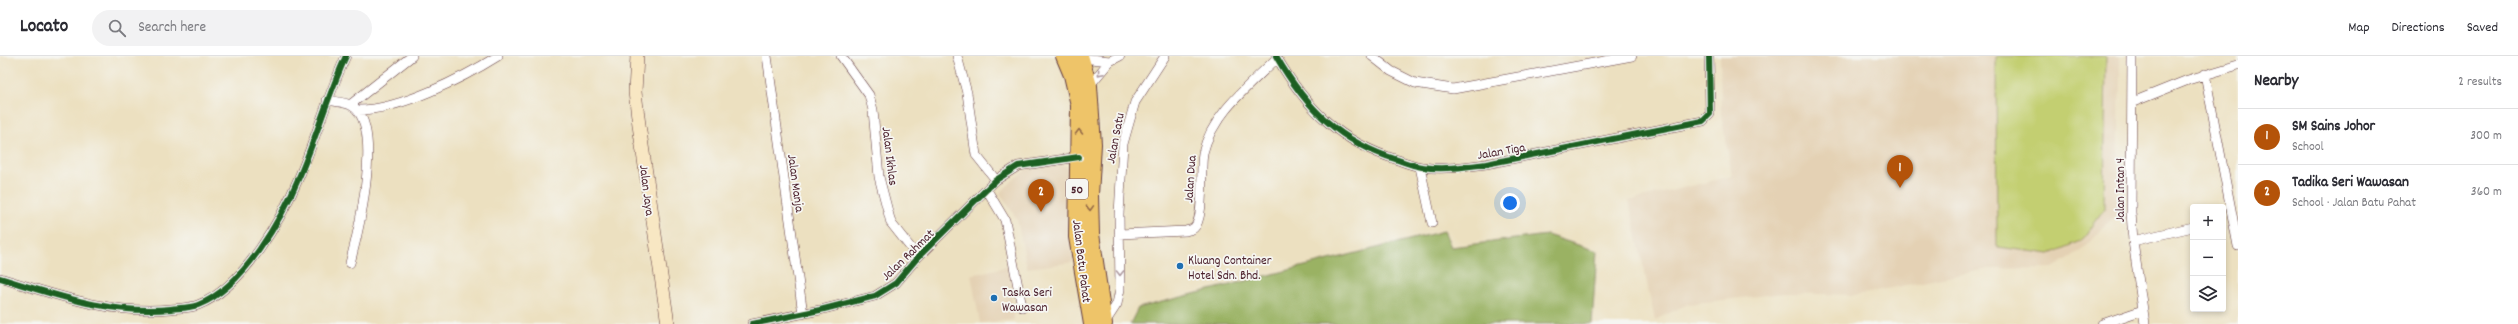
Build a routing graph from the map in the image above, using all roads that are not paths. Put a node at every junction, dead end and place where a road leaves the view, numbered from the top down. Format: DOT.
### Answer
graph roads {
  1 [pos="346,56"];
  2 [pos="412,56"];
  3 [pos="498,56"];
  4 [pos="637,56"];
  5 [pos="768,56"];
  6 [pos="841,56"];
  7 [pos="957,56"];
  8 [pos="1064,56"];
  9 [pos="1165,56"];
  10 [pos="1372,56"];
  11 [pos="1632,56"];
  12 [pos="1709,56"];
  13 [pos="2132,56"];
  14 [pos="1080,57"];
  15 [pos="1276,57"];
  16 [pos="1622,57"];
  17 [pos="1114,58"];
  18 [pos="2238,64"];
  19 [pos="2205,74"];
  20 [pos="1089,86"];
  21 [pos="327,100"];
  22 [pos="2133,102"];
  23 [pos="354,108"];
  24 [pos="1079,157"];
  25 [pos="1420,167"];
  26 [pos="996,180"];
  27 [pos="987,190"];
  28 [pos="2233,219"];
  29 [pos="2226,220"];
  30 [pos="1432,223"];
  31 [pos="2190,228"];
  32 [pos="1119,234"];
  33 [pos="2133,242"];
  34 [pos="2238,246"];
  35 [pos="918,258"];
  36 [pos="350,263"];
  37 [pos="0,278"];
  38 [pos="1022,307"];
  39 [pos="2143,310"];
  40 [pos="803,314"];
  41 [pos="668,324"];
  42 [pos="752,324"];
  43 [pos="1092,324"];
  44 [pos="1104,324"];
  45 [pos="2102,324"];
  46 [pos="2145,324"];
  1 -- 21 [label="street"];
  2 -- 23 [label="street"];
  3 -- 23 [label="street"];
  4 -- 41 [label="street, Jalan Jaya"];
  5 -- 40 [label="street, Jalan Manja"];
  6 -- 35 [label="street, Jalan Ikhlas"];
  7 -- 26 [label="street"];
  24 -- 8 [label="highway, Jalan Batu Pahat / 50, one-way"];
  9 -- 32 [label="street, Jalan Satu"];
  10 -- 16 [label="street"];
  11 -- 16 [label="street"];
  12 -- 25 [label="street, Jalan Tiga"];
  13 -- 22 [label="street, Jalan Intan 4"];
  14 -- 17 [label="street"];
  14 -- 20 [label="highway, Jalan Batu Pahat / 50"];
  15 -- 25 [label="street, Jalan Tiga"];
  15 -- 32 [label="street, Jalan Dua"];
  17 -- 20 [label="street, one-way"];
  18 -- 19 [label="street"];
  19 -- 22 [label="street"];
  19 -- 28 [label="street"];
  20 -- 44 [label="highway, Jalan Batu Pahat / 50, one-way"];
  21 -- 23 [label="street"];
  21 -- 37 [label="street"];
  22 -- 33 [label="street, Jalan Intan 4"];
  23 -- 36 [label="street"];
  24 -- 26 [label="street, Jalan Rahmat"];
  24 -- 43 [label="highway, Jalan Batu Pahat / 50"];
  25 -- 30 [label="street"];
  26 -- 27 [label="street, Jalan Rahmat"];
  27 -- 35 [label="street, Jalan Rahmat"];
  27 -- 38 [label="street"];
  28 -- 29 [label="street"];
  28 -- 34 [label="street"];
  31 -- 33 [label="street"];
  32 -- 44 [label="street, Jalan Satu, one-way"];
  33 -- 39 [label="street, Jalan Intan 4"];
  35 -- 40 [label="street, Jalan Rahmat"];
  39 -- 45 [label="street"];
  39 -- 46 [label="street, Jalan Intan 4"];
  40 -- 42 [label="street, Jalan Rahmat"];
}
